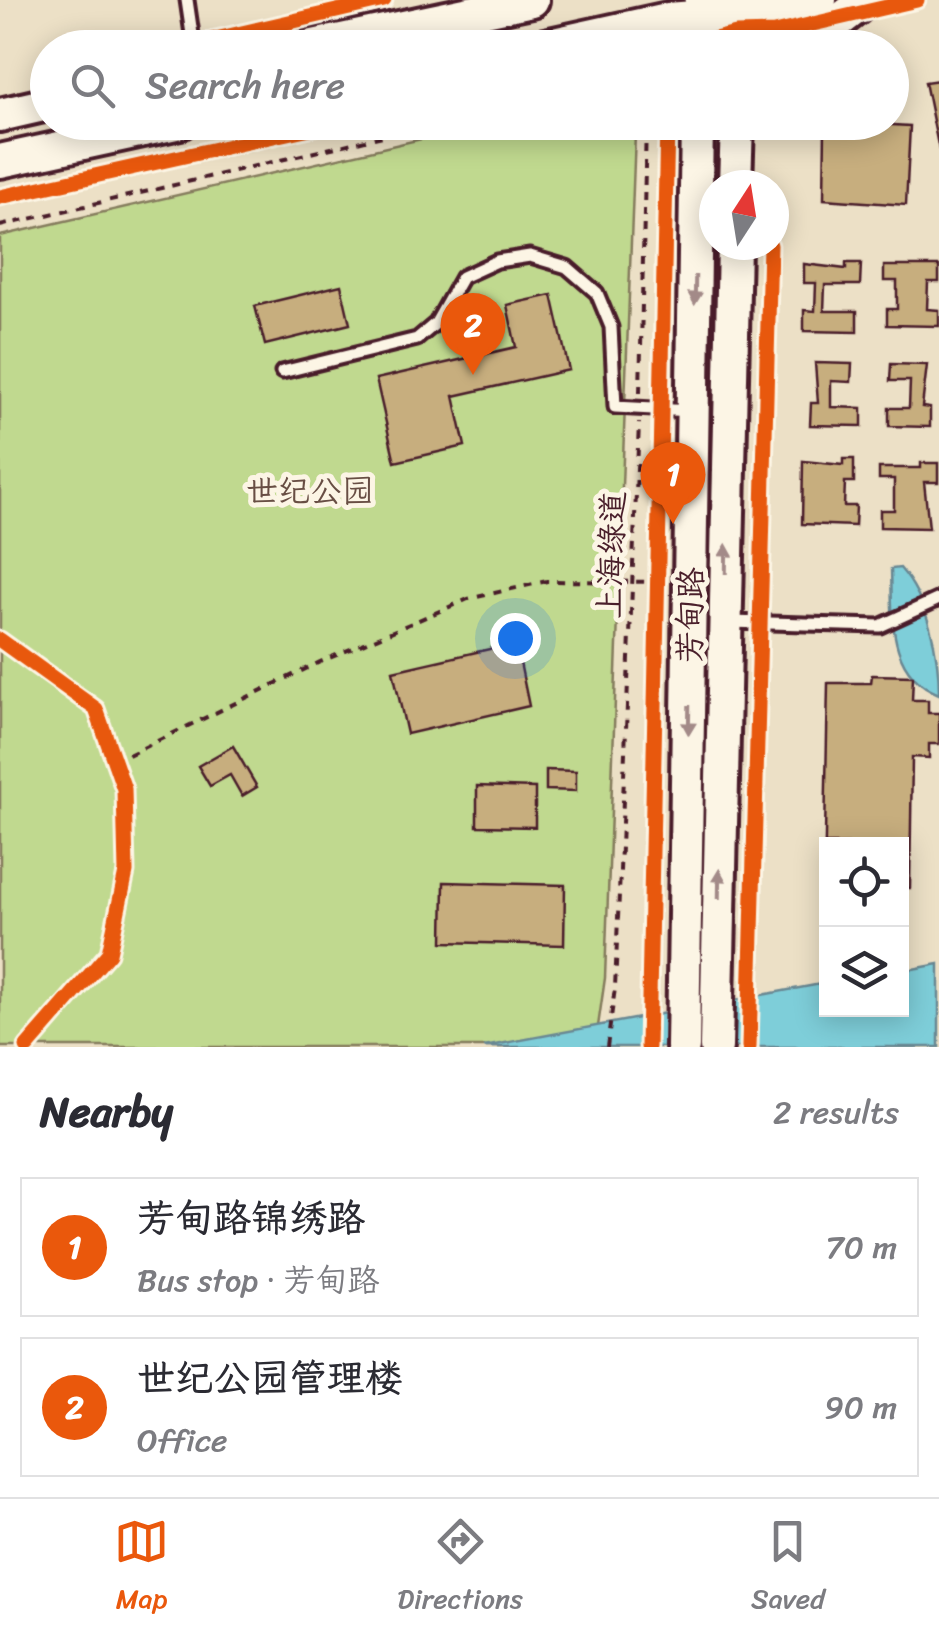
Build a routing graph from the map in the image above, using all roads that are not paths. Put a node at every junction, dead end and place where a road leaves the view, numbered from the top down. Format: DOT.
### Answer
graph roads {
  1 [pos="188,0"];
  2 [pos="532,0"];
  3 [pos="820,0"];
  4 [pos="866,0"];
  5 [pos="738,7"];
  6 [pos="700,21"];
  7 [pos="192,30"];
  8 [pos="390,30"];
  9 [pos="645,30"];
  10 [pos="827,30"];
  11 [pos="30,108"];
  12 [pos="0,115"];
  13 [pos="95,140"];
  14 [pos="697,140"];
  15 [pos="737,140"];
  16 [pos="745,140"];
  17 [pos="0,160"];
  18 [pos="736,170"];
  19 [pos="737,170"];
  20 [pos="734,260"];
  21 [pos="282,372"];
  22 [pos="693,411"];
  23 [pos="937,600"];
  24 [pos="725,622"];
  25 [pos="700,982"];
  26 [pos="683,1047"];
  27 [pos="716,1047"];
  1 -- 7 [label="lane"];
  2 -- 8 [label="main road"];
  3 -- 5 [label="main road"];
  4 -- 10 [label="main road"];
  5 -- 6 [label="main road"];
  6 -- 9 [label="main road"];
  11 -- 12 [label="main road"];
  13 -- 17 [label="main road"];
  14 -- 22 [label="main road, 芳甸路, one-way"];
  15 -- 18 [label="main road"];
  16 -- 19 [label="main road"];
  24 -- 20 [label="main road, 芳甸路, one-way"];
  21 -- 22 [label="lane"];
  22 -- 25 [label="main road, 芳甸路, one-way"];
  23 -- 24 [label="lane"];
  25 -- 24 [label="main road, 芳甸路, one-way"];
  25 -- 26 [label="main road, 芳甸路"];
  25 -- 27 [label="main road, 芳甸路"];
}
